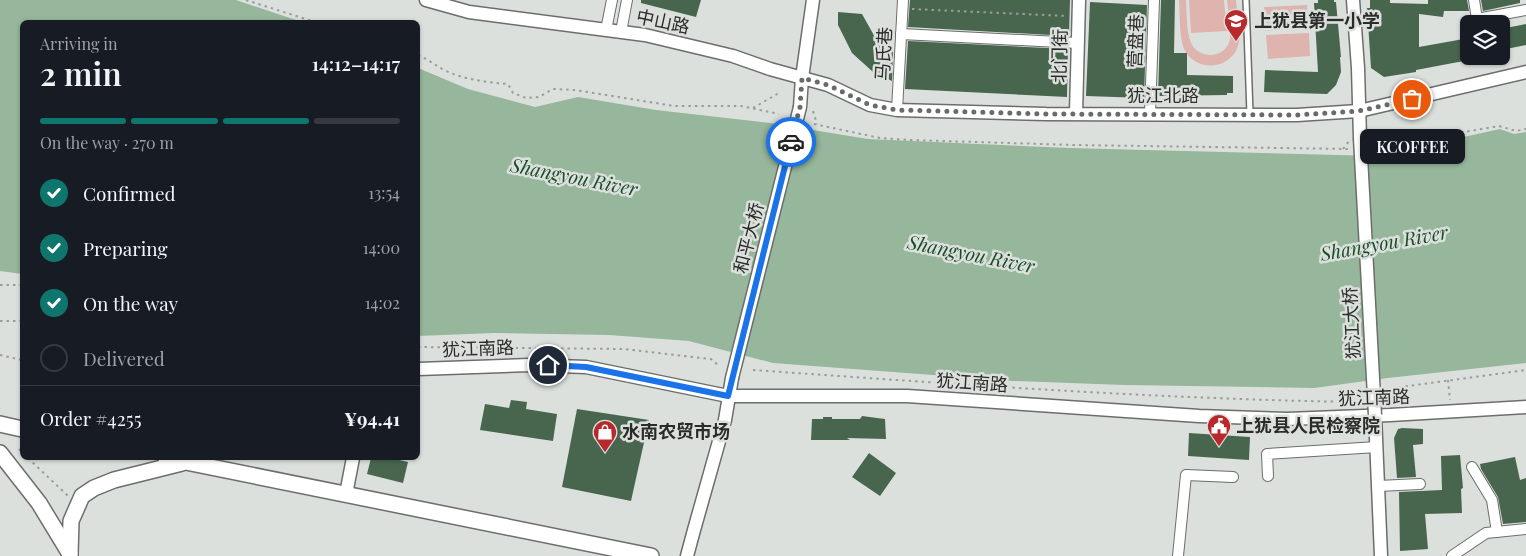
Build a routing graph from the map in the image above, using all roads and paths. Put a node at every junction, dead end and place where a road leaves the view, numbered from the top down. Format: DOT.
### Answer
graph roads {
  1 [pos="246,0"];
  2 [pos="426,0"];
  3 [pos="612,0"];
  4 [pos="627,0"];
  5 [pos="813,0"];
  6 [pos="1079,0"];
  7 [pos="1154,0"];
  8 [pos="1246,0"];
  9 [pos="1353,0"];
  10 [pos="1474,0"];
  11 [pos="903,4"];
  12 [pos="1526,10"];
  13 [pos="1079,17"];
  14 [pos="309,20"];
  15 [pos="606,30"];
  16 [pos="621,32"];
  17 [pos="901,34"];
  18 [pos="1078,43"];
  19 [pos="420,56"];
  20 [pos="1526,72"];
  21 [pos="802,78"];
  22 [pos="779,93"];
  23 [pos="753,108"];
  24 [pos="897,110"];
  25 [pos="814,111"];
  26 [pos="1359,111"];
  27 [pos="1076,113"];
  28 [pos="779,114"];
  29 [pos="1150,114"];
  30 [pos="1250,115"];
  31 [pos="814,124"];
  32 [pos="817,124"];
  33 [pos="1526,128"];
  34 [pos="1373,134"];
  35 [pos="1355,138"];
  36 [pos="1387,146"];
  37 [pos="1372,148"];
  38 [pos="0,284"];
  39 [pos="20,285"];
  40 [pos="0,321"];
  41 [pos="20,321"];
  42 [pos="420,347"];
  43 [pos="0,355"];
  44 [pos="20,360"];
  45 [pos="718,365"];
  46 [pos="420,368"];
  47 [pos="753,370"];
  48 [pos="1526,370"];
  49 [pos="1448,380"];
  50 [pos="1386,390"];
  51 [pos="728,396"];
  52 [pos="1450,400"];
  53 [pos="1357,402"];
  54 [pos="1526,407"];
  55 [pos="1375,415"];
  56 [pos="0,424"];
  57 [pos="20,428"];
  58 [pos="1377,447"];
  59 [pos="0,453"];
  60 [pos="30,460"];
  61 [pos="177,460"];
  62 [pos="353,460"];
  63 [pos="188,462"];
  64 [pos="1472,467"];
  65 [pos="1268,476"];
  66 [pos="1233,477"];
  67 [pos="1420,484"];
  68 [pos="1378,486"];
  69 [pos="346,494"];
  70 [pos="70,498"];
  71 [pos="1526,529"];
  72 [pos="1497,532"];
  73 [pos="68,554"];
  74 [pos="651,556"];
  75 [pos="688,556"];
  76 [pos="1178,556"];
  77 [pos="1380,556"];
  78 [pos="1452,556"];
  1 -- 14 [label="path"];
  2 -- 15 [label="street, 中山路"];
  3 -- 15 [label="street"];
  4 -- 16 [label="street"];
  5 -- 21 [label="street, 和平大桥"];
  6 -- 13 [label="street, 北门街"];
  7 -- 29 [label="street, 营盘巷"];
  8 -- 30 [label="lane"];
  9 -- 26 [label="street, 犹江大桥"];
  10 -- 12 [label="street"];
  11 -- 13 [label="path"];
  11 -- 17 [label="street, 马氏巷"];
  13 -- 18 [label="street, 北门街"];
  15 -- 16 [label="street, 中山路"];
  16 -- 21 [label="street, 中山路"];
  17 -- 18 [label="street"];
  17 -- 24 [label="street, 马氏巷"];
  18 -- 27 [label="street, 北门街"];
  19 -- 23 [label="path"];
  20 -- 26 [label="street, 犹江北路"];
  21 -- 24 [label="street, 犹江北路"];
  21 -- 51 [label="street, 和平大桥, bridge"];
  22 -- 23 [label="path"];
  23 -- 28 [label="path"];
  24 -- 27 [label="street, 犹江北路"];
  25 -- 32 [label="path"];
  26 -- 30 [label="street, 犹江北路"];
  26 -- 35 [label="street, 犹江大桥"];
  27 -- 29 [label="street, 犹江北路"];
  29 -- 30 [label="street, 犹江北路"];
  31 -- 32 [label="path"];
  32 -- 35 [label="path"];
  33 -- 36 [label="path"];
  34 -- 36 [label="path"];
  35 -- 55 [label="street, 犹江大桥, bridge"];
  36 -- 37 [label="path"];
  38 -- 39 [label="path"];
  40 -- 41 [label="path"];
  42 -- 45 [label="path"];
  43 -- 44 [label="path"];
  46 -- 51 [label="street, 犹江南路"];
  47 -- 53 [label="path"];
  48 -- 49 [label="path"];
  49 -- 50 [label="path"];
  49 -- 52 [label="path"];
  51 -- 55 [label="street, 犹江南路"];
  51 -- 75 [label="street, 和平大桥"];
  54 -- 55 [label="street, 犹江南路"];
  55 -- 58 [label="street, 犹江大桥"];
  56 -- 57 [label="main road"];
  58 -- 65 [label="street"];
  58 -- 68 [label="street, 犹江大桥"];
  59 -- 73 [label="main road"];
  60 -- 70 [label="path"];
  61 -- 63 [label="main road"];
  62 -- 69 [label="street"];
  63 -- 69 [label="main road"];
  63 -- 73 [label="main road"];
  64 -- 72 [label="street"];
  66 -- 76 [label="street"];
  67 -- 68 [label="street"];
  68 -- 77 [label="street, 犹江大桥"];
  69 -- 74 [label="main road"];
  71 -- 72 [label="street"];
  72 -- 78 [label="street"];
}
